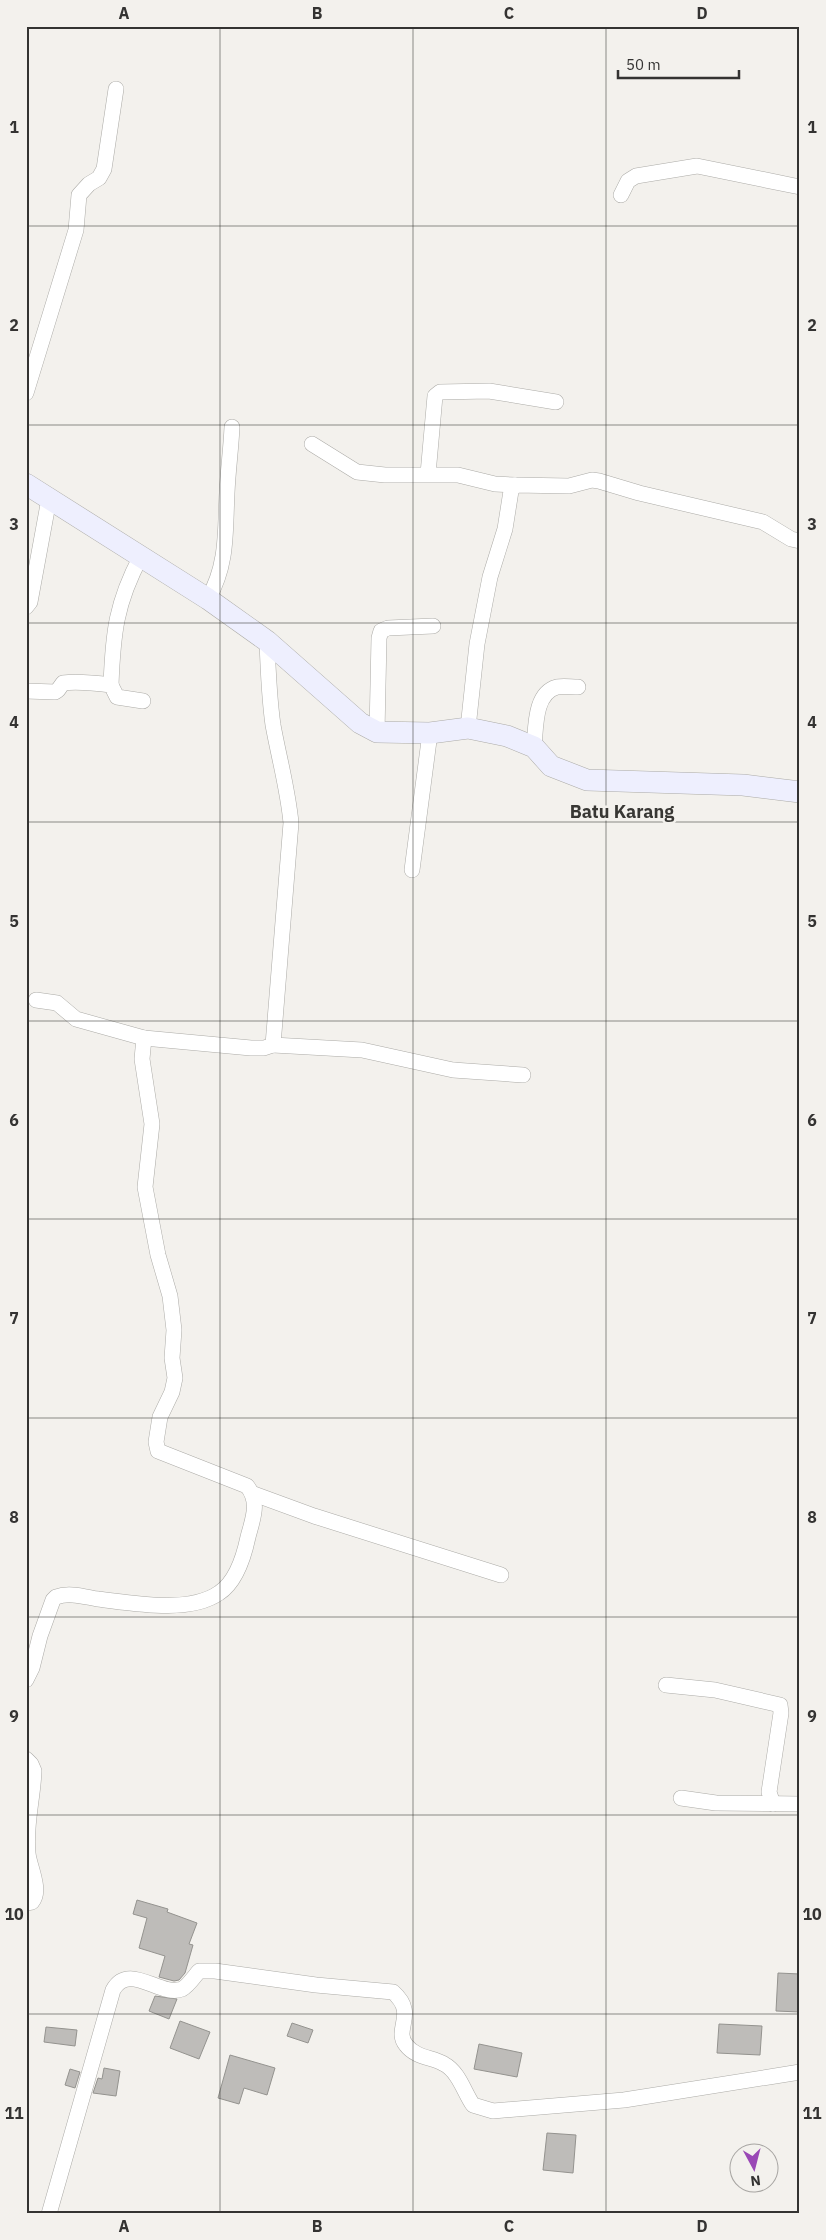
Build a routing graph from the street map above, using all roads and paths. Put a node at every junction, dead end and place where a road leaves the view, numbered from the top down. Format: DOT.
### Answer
graph roads {
  1 [pos="116,89"];
  2 [pos="800,186"];
  3 [pos="621,195"];
  4 [pos="26,393"];
  5 [pos="556,402"];
  6 [pos="232,426"];
  7 [pos="312,444"];
  8 [pos="428,474"];
  9 [pos="26,484"];
  10 [pos="515,485"];
  11 [pos="48,499"];
  12 [pos="800,541"];
  13 [pos="141,556"];
  14 [pos="208,599"];
  15 [pos="26,608"];
  16 [pos="433,626"];
  17 [pos="267,641"];
  18 [pos="111,685"];
  19 [pos="578,687"];
  20 [pos="26,690"];
  21 [pos="143,701"];
  22 [pos="468,728"];
  23 [pos="377,732"];
  24 [pos="430,733"];
  25 [pos="534,747"];
  26 [pos="800,792"];
  27 [pos="412,870"];
  28 [pos="36,1000"];
  29 [pos="144,1038"];
  30 [pos="273,1045"];
  31 [pos="523,1075"];
  32 [pos="254,1494"];
  33 [pos="501,1575"];
  34 [pos="26,1680"];
  35 [pos="666,1685"];
  36 [pos="26,1759"];
  37 [pos="681,1798"];
  38 [pos="773,1804"];
  39 [pos="800,1804"];
  40 [pos="26,1903"];
  41 [pos="800,2072"];
  42 [pos="48,2214"];
  1 -- 4 [label="street"];
  2 -- 3 [label="street"];
  5 -- 8 [label="street"];
  6 -- 14 [label="street"];
  7 -- 8 [label="street"];
  8 -- 10 [label="street"];
  9 -- 11 [label="street"];
  10 -- 12 [label="street"];
  10 -- 22 [label="street"];
  11 -- 13 [label="street"];
  11 -- 15 [label="street"];
  13 -- 14 [label="street"];
  13 -- 18 [label="street"];
  14 -- 17 [label="street"];
  16 -- 23 [label="street"];
  17 -- 23 [label="street"];
  17 -- 30 [label="street"];
  18 -- 20 [label="street"];
  18 -- 21 [label="street"];
  19 -- 25 [label="street"];
  22 -- 24 [label="street"];
  22 -- 25 [label="street"];
  23 -- 24 [label="street"];
  24 -- 27 [label="street"];
  25 -- 26 [label="street"];
  28 -- 29 [label="street"];
  29 -- 30 [label="street"];
  29 -- 32 [label="street"];
  30 -- 31 [label="street"];
  32 -- 33 [label="street"];
  32 -- 34 [label="street"];
  35 -- 38 [label="street"];
  36 -- 40 [label="street"];
  37 -- 38 [label="street"];
  38 -- 39 [label="street"];
  41 -- 42 [label="street"];
}
